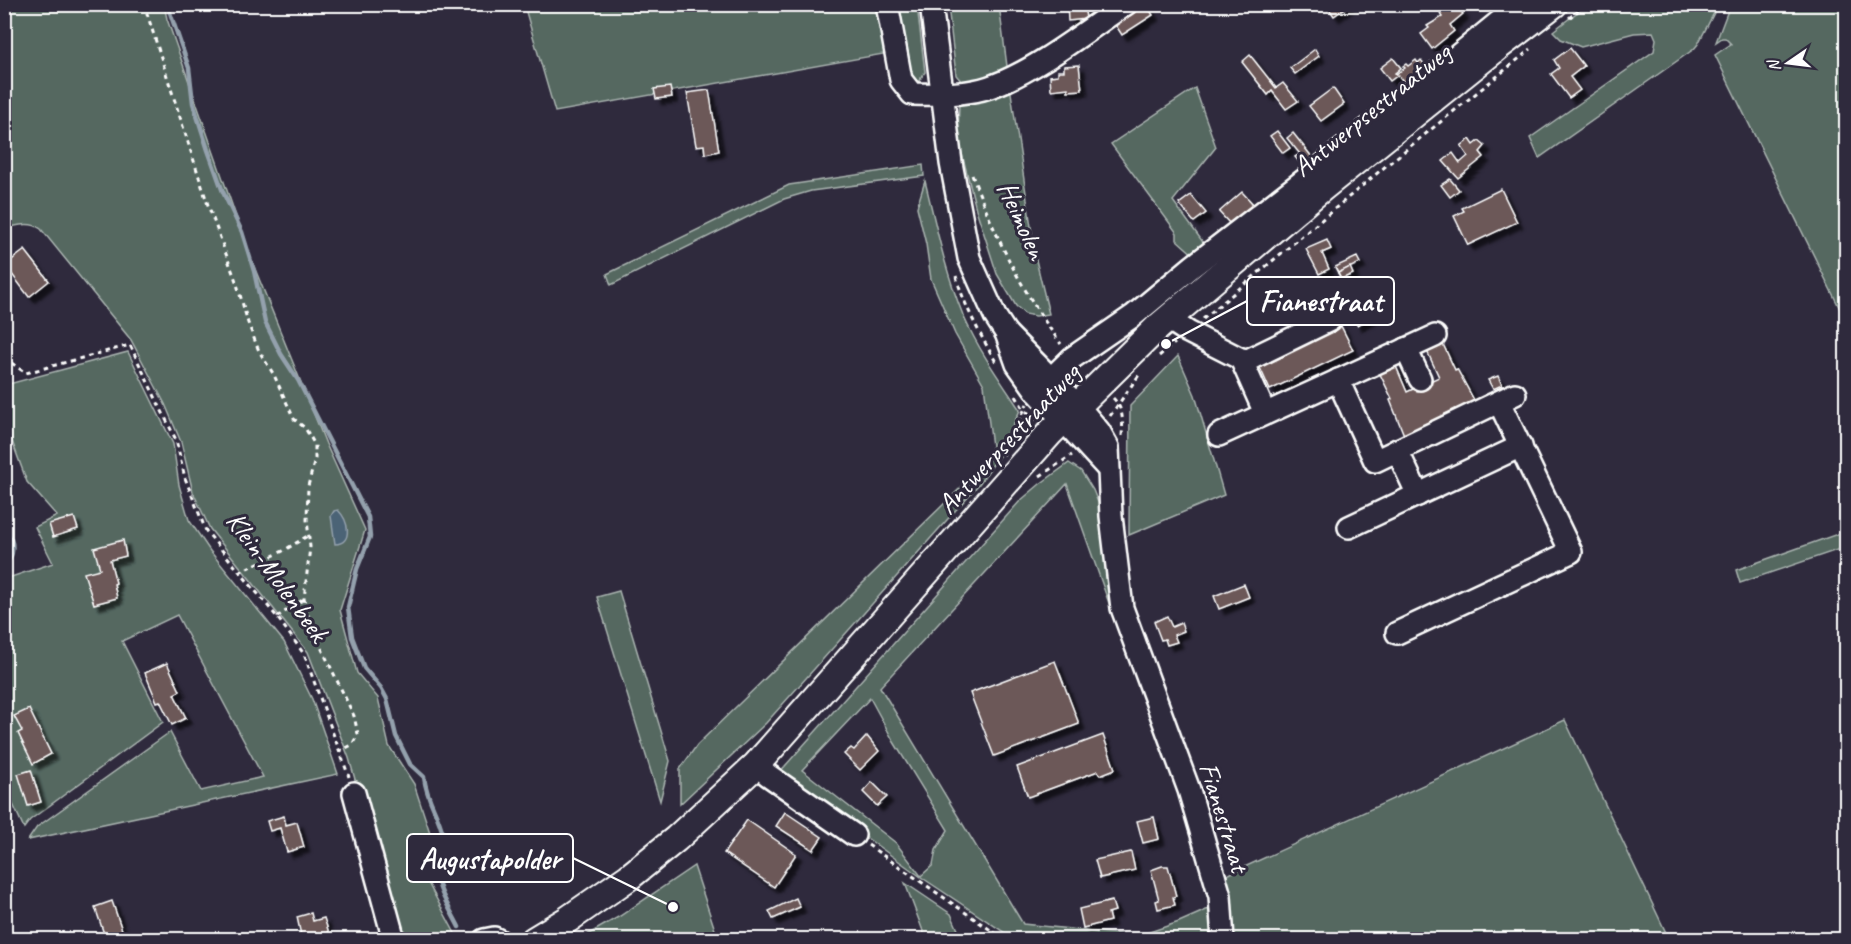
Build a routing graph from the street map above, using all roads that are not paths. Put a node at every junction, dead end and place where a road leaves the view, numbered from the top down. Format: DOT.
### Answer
graph roads {
  1 [pos="887,4"];
  2 [pos="931,4"];
  3 [pos="1126,4"];
  4 [pos="1521,4"];
  5 [pos="1561,12"];
  6 [pos="942,95"];
  7 [pos="1330,320"];
  8 [pos="1178,326"];
  9 [pos="1435,336"];
  10 [pos="1407,349"];
  11 [pos="1241,359"];
  12 [pos="1420,379"];
  13 [pos="1338,380"];
  14 [pos="1037,393"];
  15 [pos="1265,413"];
  16 [pos="1070,414"];
  17 [pos="1219,435"];
  18 [pos="1521,446"];
  19 [pos="1397,450"];
  20 [pos="1418,495"];
  21 [pos="1349,527"];
  22 [pos="1397,633"];
  23 [pos="756,765"];
  24 [pos="354,793"];
  25 [pos="854,834"];
  26 [pos="394,939"];
  27 [pos="484,939"];
  28 [pos="498,939"];
  29 [pos="534,939"];
  30 [pos="1223,939"];
  1 -- 6 [label="street"];
  2 -- 6 [label="street, Heimolen"];
  3 -- 6 [label="street"];
  4 -- 14 [label="street, Antwerpsestraatweg"];
  5 -- 8 [label="main road, Antwerpsestraatweg"];
  6 -- 14 [label="street, Heimolen"];
  7 -- 11 [label="street"];
  8 -- 11 [label="street"];
  8 -- 16 [label="main road, Antwerpsestraatweg"];
  9 -- 10 [label="street"];
  10 -- 12 [label="street"];
  10 -- 13 [label="street"];
  11 -- 15 [label="street"];
  13 -- 15 [label="street"];
  13 -- 19 [label="street"];
  14 -- 16 [label="street, Heimolen"];
  15 -- 17 [label="street"];
  16 -- 23 [label="main road, Antwerpsestraatweg"];
  16 -- 30 [label="street, Fianestraat"];
  18 -- 19 [label="street"];
  18 -- 20 [label="street"];
  18 -- 22 [label="street"];
  19 -- 20 [label="street"];
  20 -- 21 [label="street"];
  23 -- 25 [label="street"];
  23 -- 29 [label="main road, Antwerpsestraatweg"];
  24 -- 26 [label="street"];
  27 -- 28 [label="street"];
}
